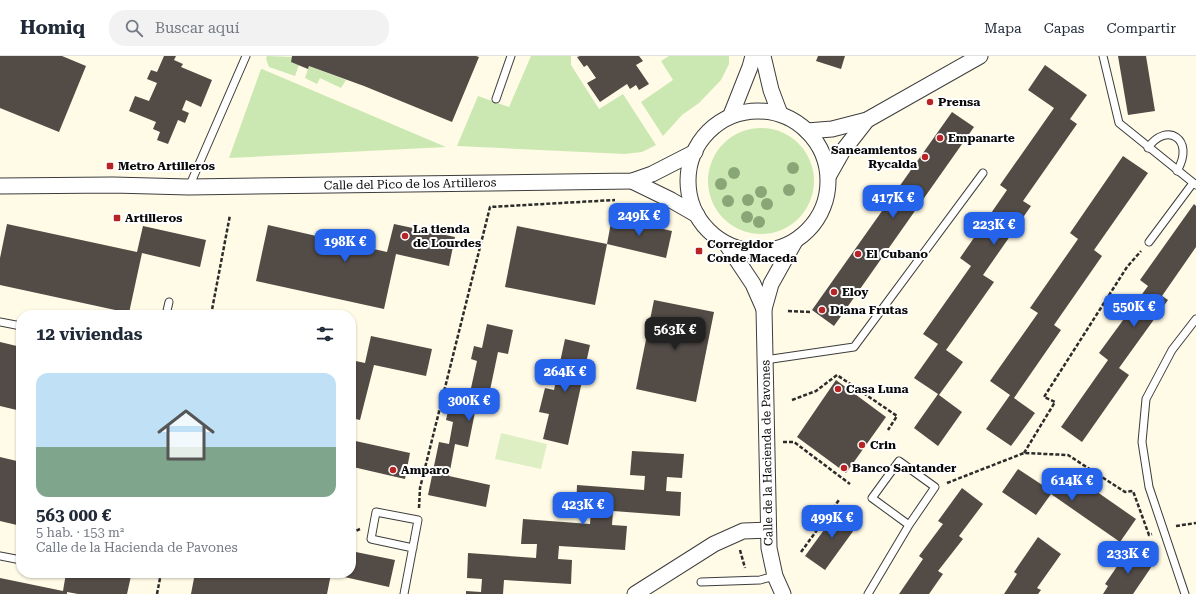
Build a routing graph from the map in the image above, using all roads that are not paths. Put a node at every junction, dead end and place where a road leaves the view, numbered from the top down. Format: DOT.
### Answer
graph roads {
  1 [pos="246,56"];
  2 [pos="511,56"];
  3 [pos="753,56"];
  4 [pos="763,56"];
  5 [pos="980,56"];
  6 [pos="1104,56"];
  7 [pos="496,99"];
  8 [pos="780,114"];
  9 [pos="731,115"];
  10 [pos="867,120"];
  11 [pos="807,131"];
  12 [pos="1148,148"];
  13 [pos="695,152"];
  14 [pos="1177,171"];
  15 [pos="983,173"];
  16 [pos="830,175"];
  17 [pos="632,181"];
  18 [pos="1194,184"];
  19 [pos="0,186"];
  20 [pos="189,187"];
  21 [pos="697,215"];
  22 [pos="795,241"];
  23 [pos="1149,242"];
  24 [pos="727,245"];
  25 [pos="169,302"];
  26 [pos="764,309"];
  27 [pos="167,310"];
  28 [pos="1196,319"];
  29 [pos="0,322"];
  30 [pos="16,325"];
  31 [pos="765,360"];
  32 [pos="909,525"];
  33 [pos="768,530"];
  34 [pos="413,548"];
  35 [pos="0,556"];
  36 [pos="16,559"];
  37 [pos="775,576"];
  38 [pos="701,582"];
  39 [pos="404,594"];
  40 [pos="635,594"];
  41 [pos="783,594"];
  42 [pos="868,594"];
  43 [pos="1185,594"];
  1 -- 20 [label="lane"];
  2 -- 7 [label="lane"];
  3 -- 9 [label="street"];
  4 -- 8 [label="street"];
  5 -- 10 [label="street"];
  6 -- 12 [label="lane"];
  8 -- 9 [label="street"];
  8 -- 11 [label="street"];
  9 -- 13 [label="street"];
  10 -- 11 [label="street"];
  10 -- 16 [label="street"];
  11 -- 16 [label="street"];
  12 -- 14 [label="lane"];
  12 -- 14 [label="lane"];
  13 -- 17 [label="street, Calle del Pico de los Artilleros"];
  13 -- 21 [label="street"];
  14 -- 18 [label="lane"];
  15 -- 31 [label="lane"];
  16 -- 22 [label="street"];
  17 -- 20 [label="street, Calle del Pico de los Artilleros"];
  17 -- 21 [label="street, Calle del Pico de los Artilleros"];
  18 -- 23 [label="lane"];
  19 -- 20 [label="street, Calle del Pico de los Artilleros"];
  21 -- 24 [label="street"];
  22 -- 24 [label="street"];
  22 -- 26 [label="street, Calle de la Hacienda de Pavones"];
  24 -- 26 [label="street, Calle de la Hacienda de Pavones"];
  25 -- 27 [label="lane"];
  26 -- 31 [label="street, Calle de la Hacienda de Pavones"];
  28 -- 43 [label="lane"];
  29 -- 30 [label="lane"];
  31 -- 33 [label="street, Calle de la Hacienda de Pavones"];
  32 -- 32 [label="lane"];
  32 -- 42 [label="lane"];
  33 -- 37 [label="street, Calle de la Hacienda de Pavones"];
  33 -- 40 [label="street"];
  34 -- 34 [label="lane"];
  34 -- 39 [label="lane"];
  35 -- 36 [label="lane"];
  37 -- 38 [label="lane"];
  37 -- 41 [label="street, Calle de la Hacienda de Pavones"];
}
